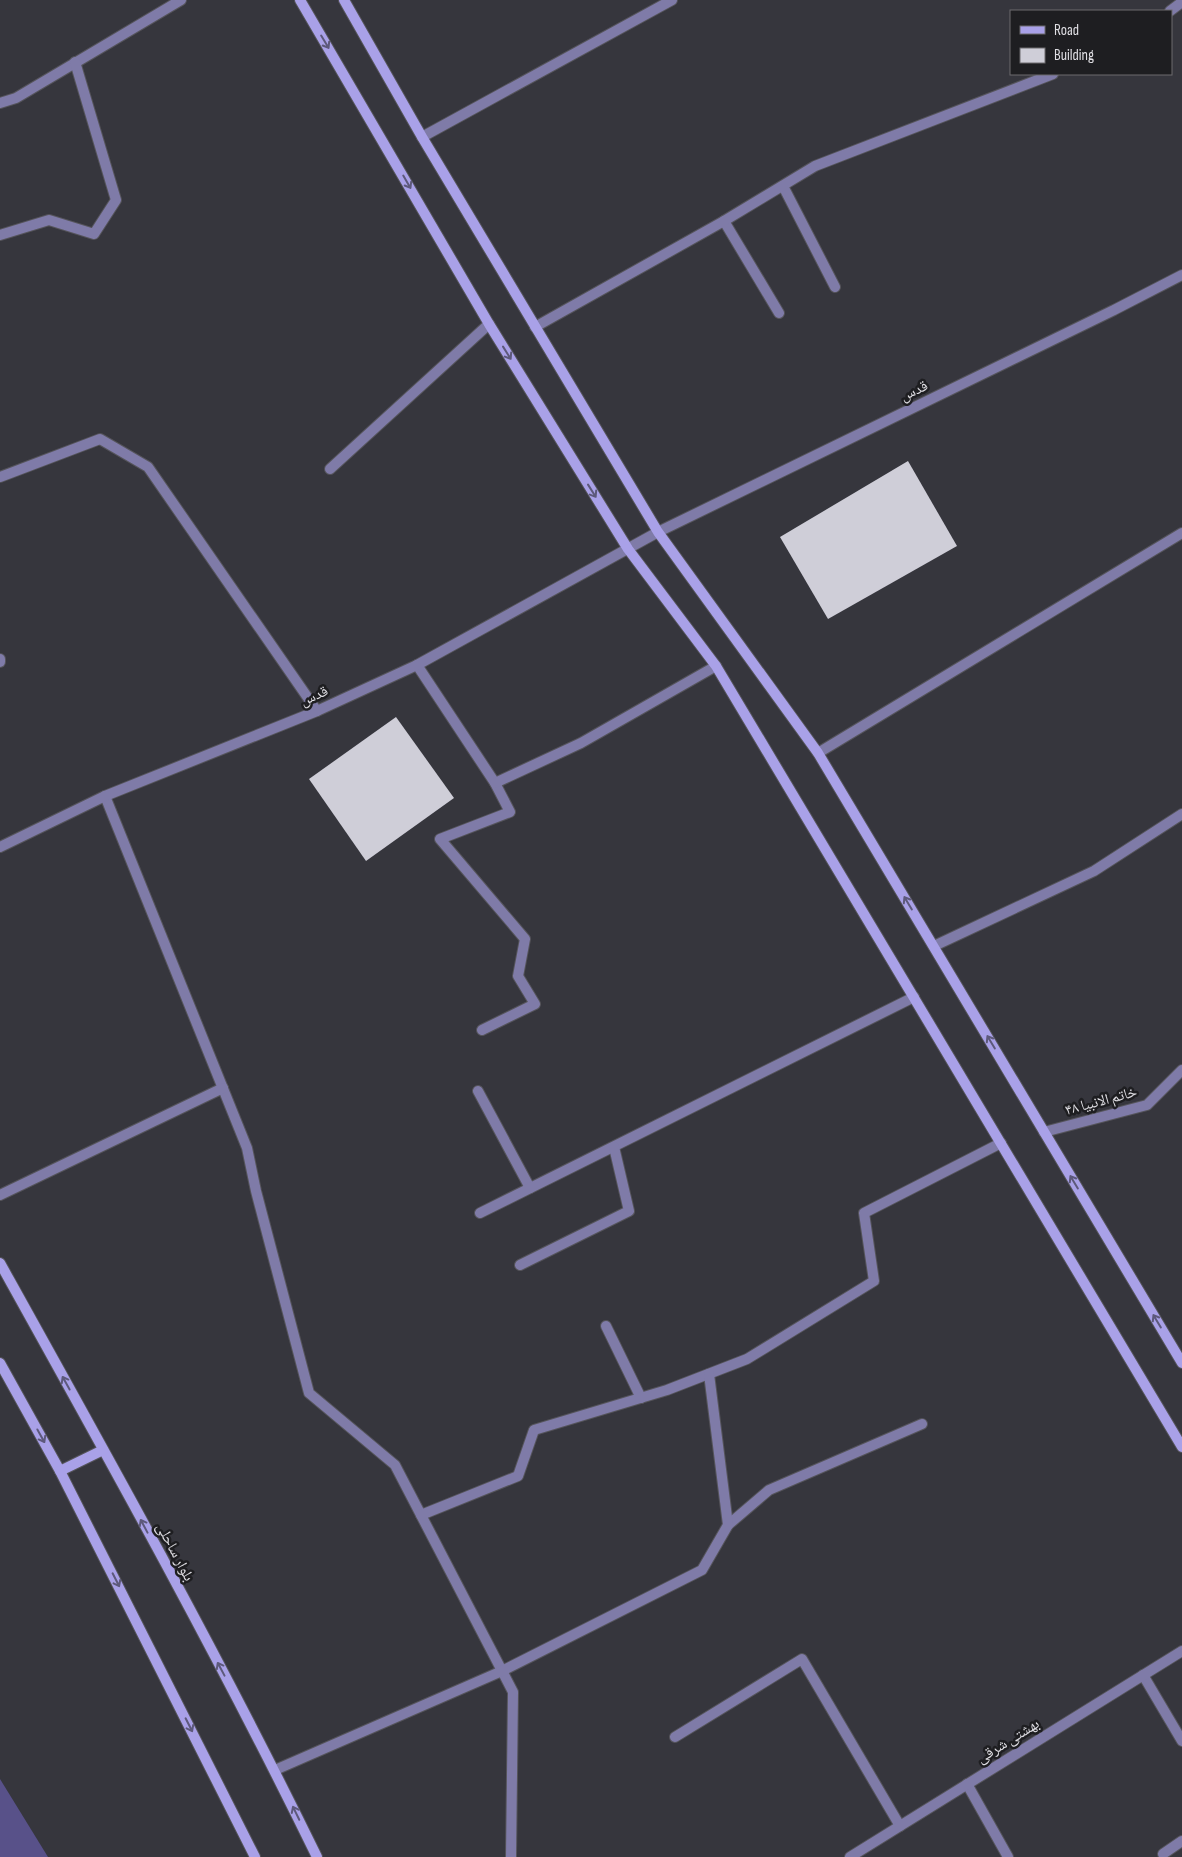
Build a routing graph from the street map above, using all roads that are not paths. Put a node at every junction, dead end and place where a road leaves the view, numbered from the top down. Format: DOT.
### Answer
graph roads {
  1 [pos="180,0"];
  2 [pos="300,0"];
  3 [pos="344,0"];
  4 [pos="672,0"];
  5 [pos="1182,3"];
  6 [pos="1172,10"];
  7 [pos="75,62"];
  8 [pos="1050,75"];
  9 [pos="0,103"];
  10 [pos="422,137"];
  11 [pos="783,186"];
  12 [pos="724,221"];
  13 [pos="0,235"];
  14 [pos="1182,274"];
  15 [pos="835,287"];
  16 [pos="779,314"];
  17 [pos="489,324"];
  18 [pos="535,327"];
  19 [pos="330,469"];
  20 [pos="0,476"];
  21 [pos="658,532"];
  22 [pos="1182,533"];
  23 [pos="628,549"];
  24 [pos="417,665"];
  25 [pos="716,666"];
  26 [pos="317,711"];
  27 [pos="818,753"];
  28 [pos="494,783"];
  29 [pos="105,796"];
  30 [pos="1182,814"];
  31 [pos="0,847"];
  32 [pos="934,946"];
  33 [pos="914,997"];
  34 [pos="482,1030"];
  35 [pos="1182,1070"];
  36 [pos="223,1088"];
  37 [pos="478,1092"];
  38 [pos="1044,1132"];
  39 [pos="1001,1143"];
  40 [pos="614,1147"];
  41 [pos="530,1188"];
  42 [pos="0,1195"];
  43 [pos="480,1213"];
  44 [pos="0,1263"];
  45 [pos="520,1265"];
  46 [pos="606,1326"];
  47 [pos="0,1363"];
  48 [pos="1182,1363"];
  49 [pos="710,1374"];
  50 [pos="641,1398"];
  51 [pos="922,1424"];
  52 [pos="1182,1447"];
  53 [pos="103,1450"];
  54 [pos="60,1471"];
  55 [pos="421,1516"];
  56 [pos="728,1525"];
  57 [pos="1182,1651"];
  58 [pos="502,1671"];
  59 [pos="1143,1675"];
  60 [pos="675,1737"];
  61 [pos="1182,1741"];
  62 [pos="275,1770"];
  63 [pos="968,1784"];
  64 [pos="900,1826"];
  65 [pos="1182,1841"];
  66 [pos="1163,1854"];
  67 [pos="256,1857"];
  68 [pos="317,1857"];
  69 [pos="511,1857"];
  70 [pos="850,1857"];
  71 [pos="1008,1857"];
  1 -- 7 [label="street"];
  2 -- 17 [label="main road, one-way"];
  3 -- 10 [label="main road"];
  4 -- 10 [label="street"];
  5 -- 6 [label="street"];
  7 -- 9 [label="street"];
  7 -- 13 [label="street"];
  8 -- 11 [label="street"];
  10 -- 18 [label="main road"];
  11 -- 12 [label="street"];
  11 -- 15 [label="street"];
  12 -- 16 [label="street"];
  12 -- 18 [label="street"];
  14 -- 21 [label="street, قدس"];
  17 -- 19 [label="street"];
  17 -- 23 [label="main road, one-way"];
  18 -- 21 [label="main road"];
  20 -- 26 [label="street"];
  21 -- 23 [label="street, قدس"];
  21 -- 27 [label="main road"];
  22 -- 27 [label="street"];
  23 -- 24 [label="street, قدس"];
  23 -- 25 [label="main road"];
  24 -- 26 [label="street, قدس"];
  24 -- 28 [label="street"];
  25 -- 28 [label="street"];
  25 -- 33 [label="main road"];
  26 -- 29 [label="street, قدس"];
  32 -- 27 [label="main road, one-way"];
  28 -- 34 [label="street"];
  29 -- 31 [label="street, قدس"];
  29 -- 36 [label="street"];
  30 -- 32 [label="street"];
  38 -- 32 [label="main road, one-way"];
  33 -- 39 [label="main road"];
  33 -- 40 [label="street"];
  35 -- 38 [label="street, خاتم الانبیا ۴۸"];
  36 -- 42 [label="street"];
  36 -- 55 [label="street"];
  37 -- 41 [label="street"];
  48 -- 38 [label="main road, one-way"];
  39 -- 49 [label="street"];
  39 -- 52 [label="main road"];
  40 -- 41 [label="street"];
  40 -- 45 [label="street"];
  41 -- 43 [label="street"];
  53 -- 44 [label="main road, بلوار ساحلی, one-way"];
  46 -- 50 [label="street"];
  47 -- 54 [label="main road, one-way"];
  49 -- 50 [label="street"];
  49 -- 56 [label="street"];
  50 -- 55 [label="street"];
  51 -- 56 [label="street"];
  53 -- 54 [label="main road"];
  62 -- 53 [label="main road, بلوار ساحلی, one-way"];
  54 -- 67 [label="main road, one-way"];
  55 -- 58 [label="street"];
  56 -- 58 [label="street"];
  57 -- 59 [label="street, بهشتی شرقی"];
  58 -- 62 [label="street"];
  58 -- 69 [label="street"];
  59 -- 61 [label="street"];
  59 -- 63 [label="street, بهشتی شرقی"];
  60 -- 64 [label="street"];
  68 -- 62 [label="main road, بلوار ساحلی, one-way"];
  63 -- 64 [label="street, بهشتی شرقی"];
  63 -- 71 [label="street"];
  64 -- 70 [label="street, بهشتی شرقی"];
  65 -- 66 [label="street"];
}
